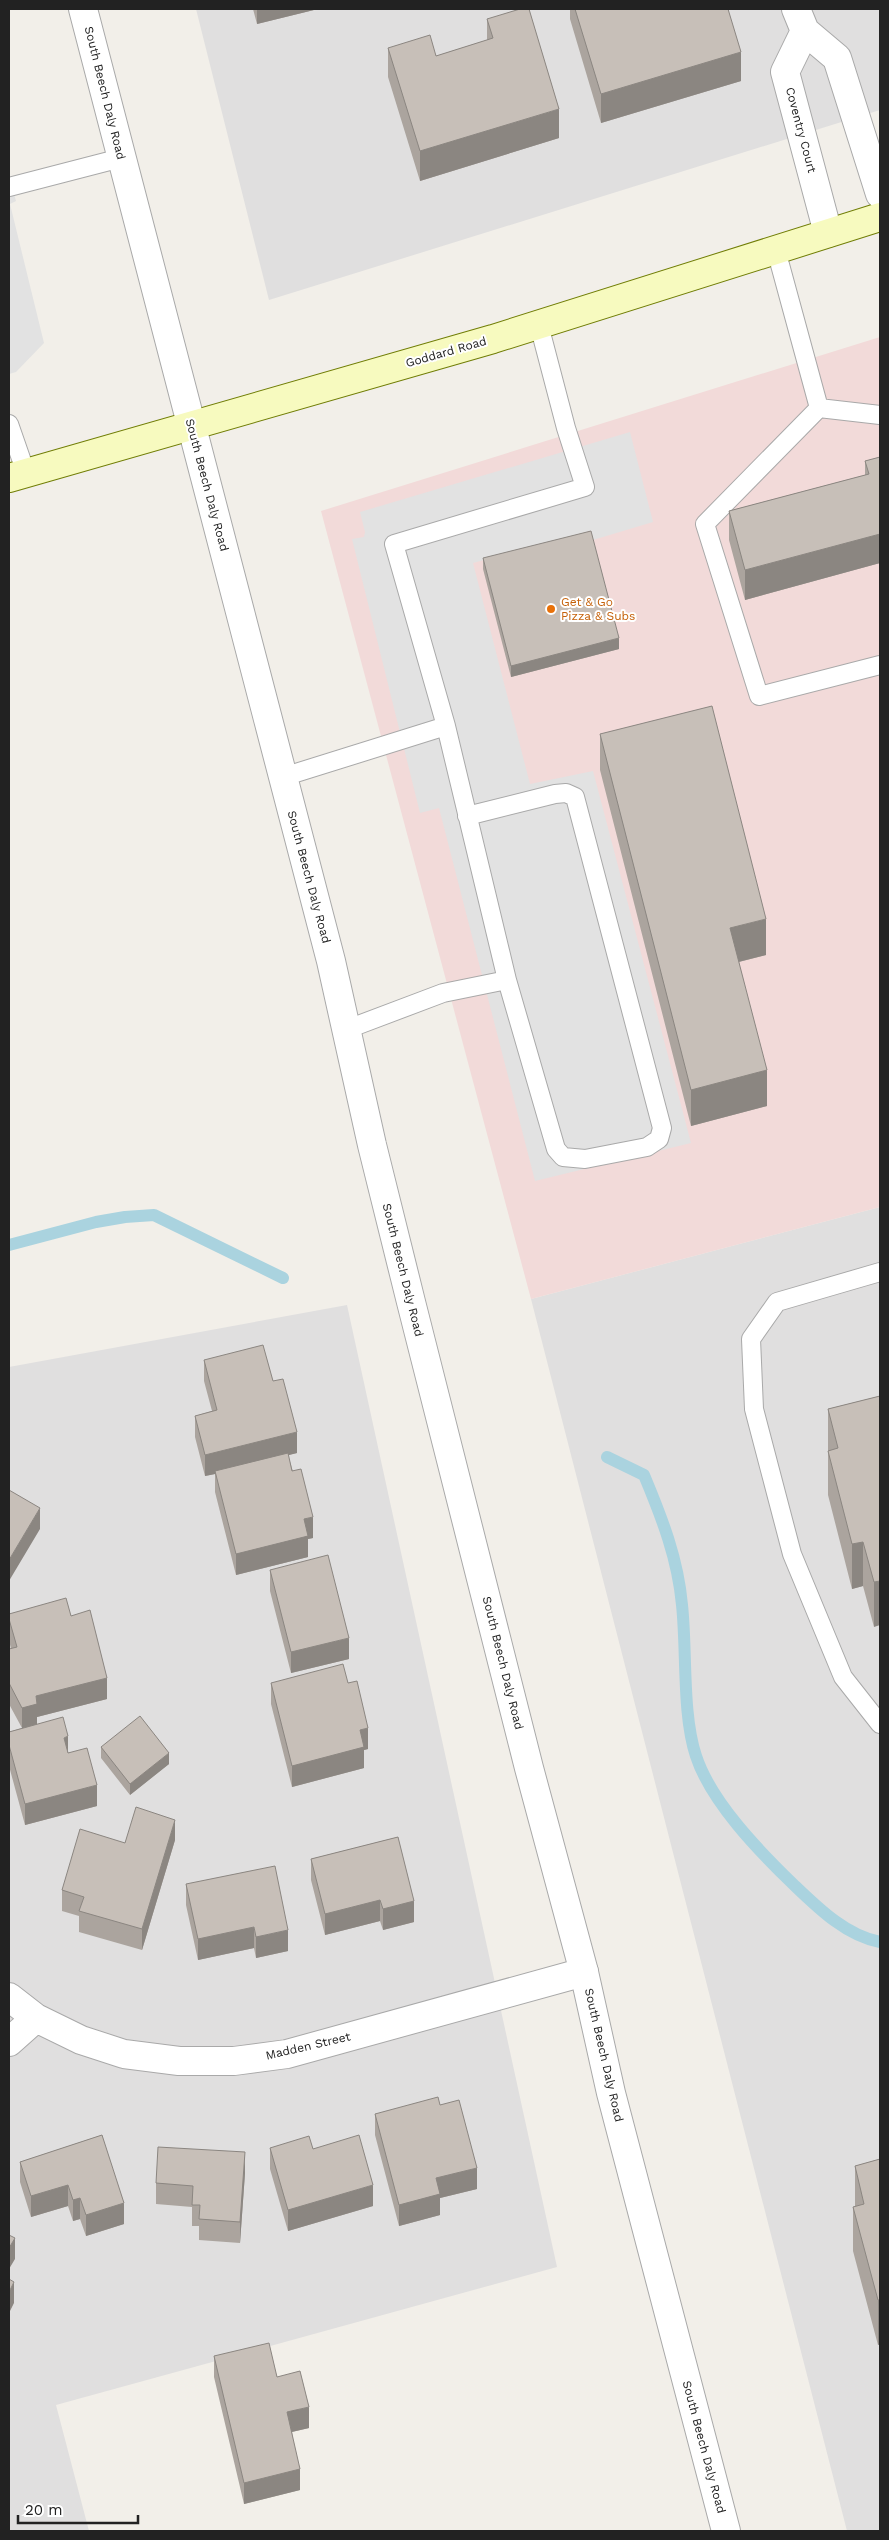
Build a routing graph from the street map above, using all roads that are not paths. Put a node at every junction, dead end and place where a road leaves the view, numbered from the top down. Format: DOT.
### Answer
graph roads {
  1 [pos="83,9"];
  2 [pos="801,20"];
  3 [pos="121,158"];
  4 [pos="9,187"];
  5 [pos="880,194"];
  6 [pos="880,217"];
  7 [pos="828,234"];
  8 [pos="776,250"];
  9 [pos="540,325"];
  10 [pos="819,408"];
  11 [pos="880,415"];
  12 [pos="9,424"];
  13 [pos="191,426"];
  14 [pos="17,475"];
  15 [pos="880,665"];
  16 [pos="446,726"];
  17 [pos="283,777"];
  18 [pos="467,816"];
  19 [pos="508,980"];
  20 [pos="345,1030"];
  21 [pos="880,1272"];
  22 [pos="880,1724"];
  23 [pos="584,1972"];
  24 [pos="9,1996"];
  25 [pos="36,2018"];
  26 [pos="9,2042"];
  27 [pos="726,2531"];
  1 -- 3 [label="street, South Beech Daly Road"];
  2 -- 5 [label="street, Coventry Court"];
  2 -- 7 [label="street, Coventry Court"];
  3 -- 4 [label="lane"];
  3 -- 13 [label="street, South Beech Daly Road"];
  6 -- 7 [label="main road, Goddard Road"];
  7 -- 8 [label="main road, Goddard Road"];
  8 -- 9 [label="main road, Goddard Road"];
  8 -- 10 [label="lane"];
  9 -- 13 [label="main road, Goddard Road"];
  9 -- 16 [label="lane"];
  10 -- 11 [label="lane"];
  10 -- 15 [label="lane"];
  12 -- 14 [label="lane"];
  13 -- 14 [label="main road, Goddard Road"];
  13 -- 17 [label="street, South Beech Daly Road"];
  16 -- 17 [label="lane"];
  16 -- 18 [label="lane"];
  17 -- 20 [label="street, South Beech Daly Road"];
  18 -- 19 [label="lane"];
  18 -- 19 [label="lane"];
  19 -- 20 [label="lane"];
  20 -- 23 [label="street, South Beech Daly Road"];
  21 -- 22 [label="lane"];
  23 -- 25 [label="street, Madden Street"];
  23 -- 27 [label="street, South Beech Daly Road"];
  24 -- 25 [label="street, Madden Street"];
  25 -- 26 [label="street"];
}
